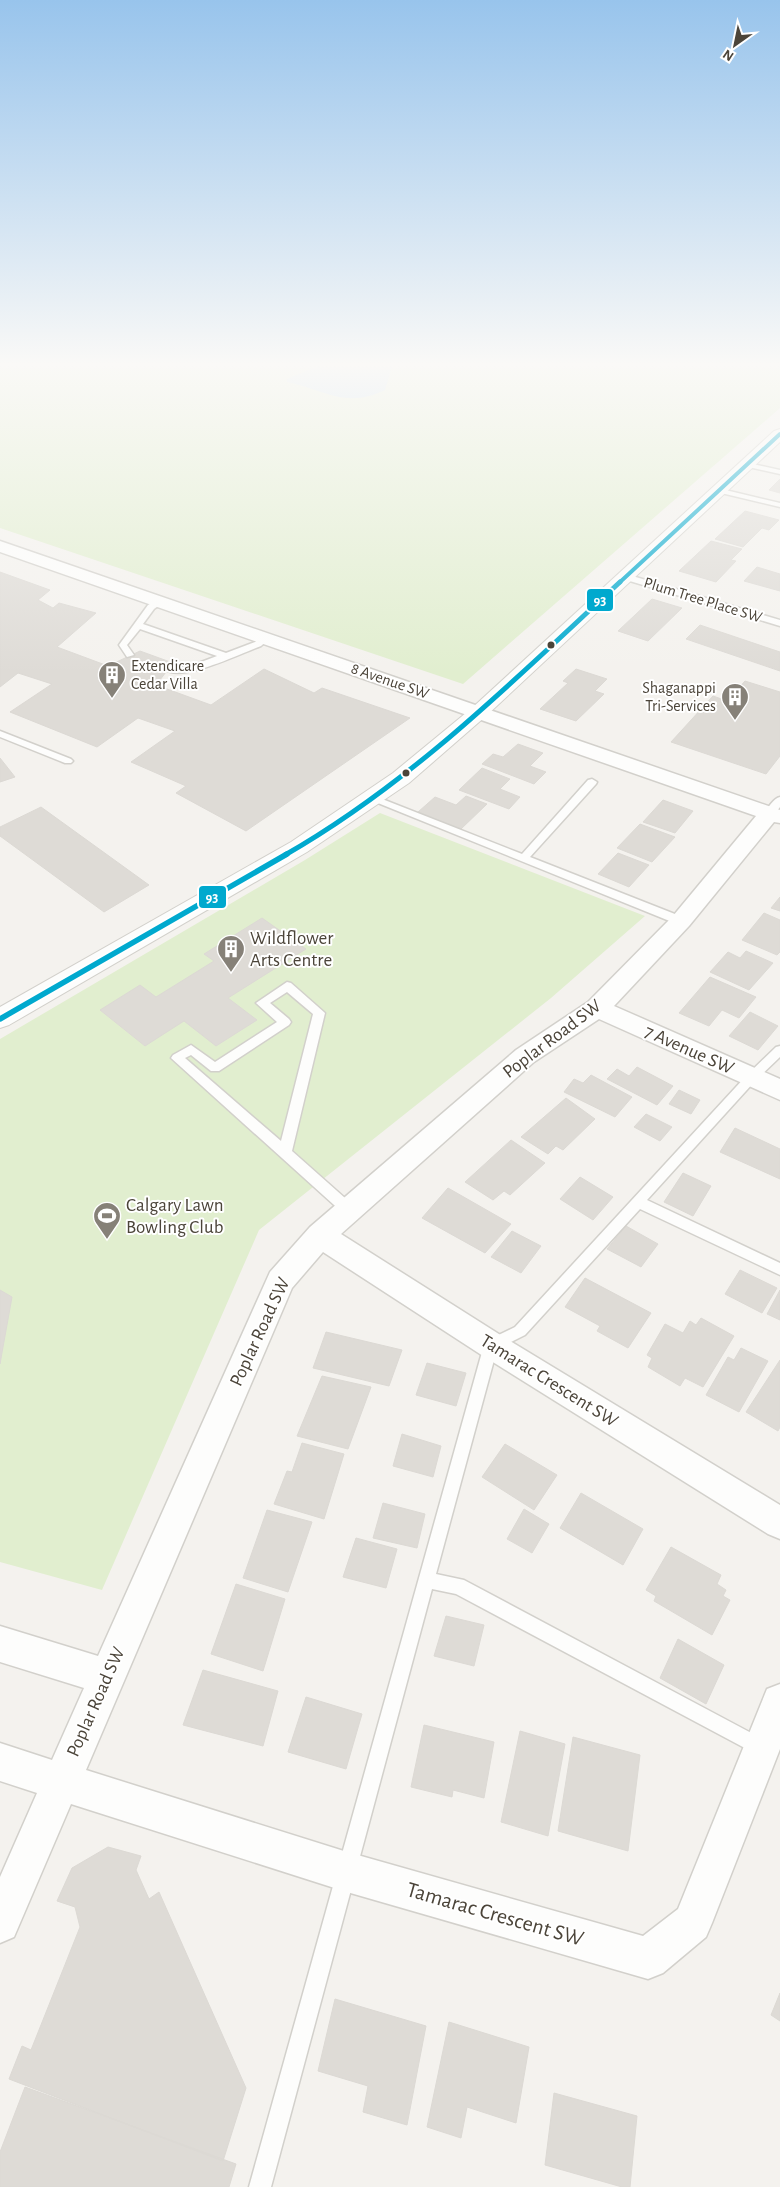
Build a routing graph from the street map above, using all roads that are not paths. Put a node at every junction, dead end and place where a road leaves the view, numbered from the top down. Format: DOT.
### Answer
graph roads {
  1 [pos="742,469"];
  2 [pos="720,490"];
  3 [pos="780,505"];
  4 [pos="0,546"];
  5 [pos="626,577"];
  6 [pos="161,601"];
  7 [pos="780,623"];
  8 [pos="138,625"];
  9 [pos="266,638"];
  10 [pos="130,655"];
  11 [pos="225,656"];
  12 [pos="169,670"];
  13 [pos="479,712"];
  14 [pos="0,734"];
  15 [pos="68,762"];
  16 [pos="592,782"];
  17 [pos="373,799"];
  18 [pos="777,810"];
  19 [pos="524,858"];
  20 [pos="681,921"];
  21 [pos="597,1008"];
  22 [pos="0,1019"];
  23 [pos="780,1050"];
  24 [pos="751,1078"];
  25 [pos="780,1090"];
  26 [pos="285,1152"];
  27 [pos="638,1202"];
  28 [pos="349,1210"];
  29 [pos="320,1235"];
  30 [pos="780,1269"];
  31 [pos="491,1345"];
  32 [pos="780,1523"];
  33 [pos="427,1580"];
  34 [pos="0,1644"];
  35 [pos="106,1677"];
  36 [pos="780,1702"];
  37 [pos="762,1748"];
  38 [pos="0,1762"];
  39 [pos="61,1781"];
  40 [pos="347,1872"];
  41 [pos="0,1923"];
  42 [pos="260,2187"];
  1 -- 2 [label="street"];
  2 -- 3 [label="lane"];
  2 -- 5 [label="street"];
  4 -- 6 [label="street, 8 Avenue SW"];
  5 -- 7 [label="lane, Plum Tree Place SW"];
  5 -- 13 [label="street"];
  6 -- 8 [label="lane"];
  6 -- 9 [label="street, 8 Avenue SW"];
  8 -- 10 [label="lane"];
  8 -- 11 [label="lane"];
  9 -- 11 [label="lane"];
  9 -- 13 [label="street, 8 Avenue SW"];
  11 -- 12 [label="lane"];
  13 -- 17 [label="street"];
  13 -- 18 [label="street, 8 Avenue SW"];
  14 -- 15 [label="lane"];
  16 -- 19 [label="lane"];
  17 -- 19 [label="lane"];
  17 -- 22 [label="street"];
  18 -- 20 [label="street, Poplar Road SW"];
  19 -- 20 [label="lane"];
  20 -- 21 [label="street, Poplar Road SW"];
  21 -- 24 [label="street, 7 Avenue SW"];
  21 -- 28 [label="street, Poplar Road SW"];
  23 -- 24 [label="lane"];
  24 -- 25 [label="street, 7 Avenue SW"];
  24 -- 27 [label="lane"];
  26 -- 26 [label="lane"];
  26 -- 28 [label="lane"];
  27 -- 30 [label="lane"];
  27 -- 31 [label="lane"];
  28 -- 29 [label="street, Poplar Road SW"];
  29 -- 31 [label="street, Tamarac Crescent SW"];
  29 -- 35 [label="street, Poplar Road SW"];
  31 -- 32 [label="street, Tamarac Crescent SW"];
  31 -- 33 [label="lane"];
  33 -- 37 [label="lane"];
  33 -- 40 [label="lane"];
  34 -- 35 [label="street"];
  35 -- 39 [label="street, Poplar Road SW"];
  36 -- 37 [label="street, Tamarac Crescent SW"];
  37 -- 40 [label="street, Tamarac Crescent SW"];
  38 -- 39 [label="street, Tamarac Crescent SW"];
  39 -- 40 [label="street, Tamarac Crescent SW"];
  39 -- 41 [label="street, Poplar Road SW"];
  40 -- 42 [label="lane"];
}
